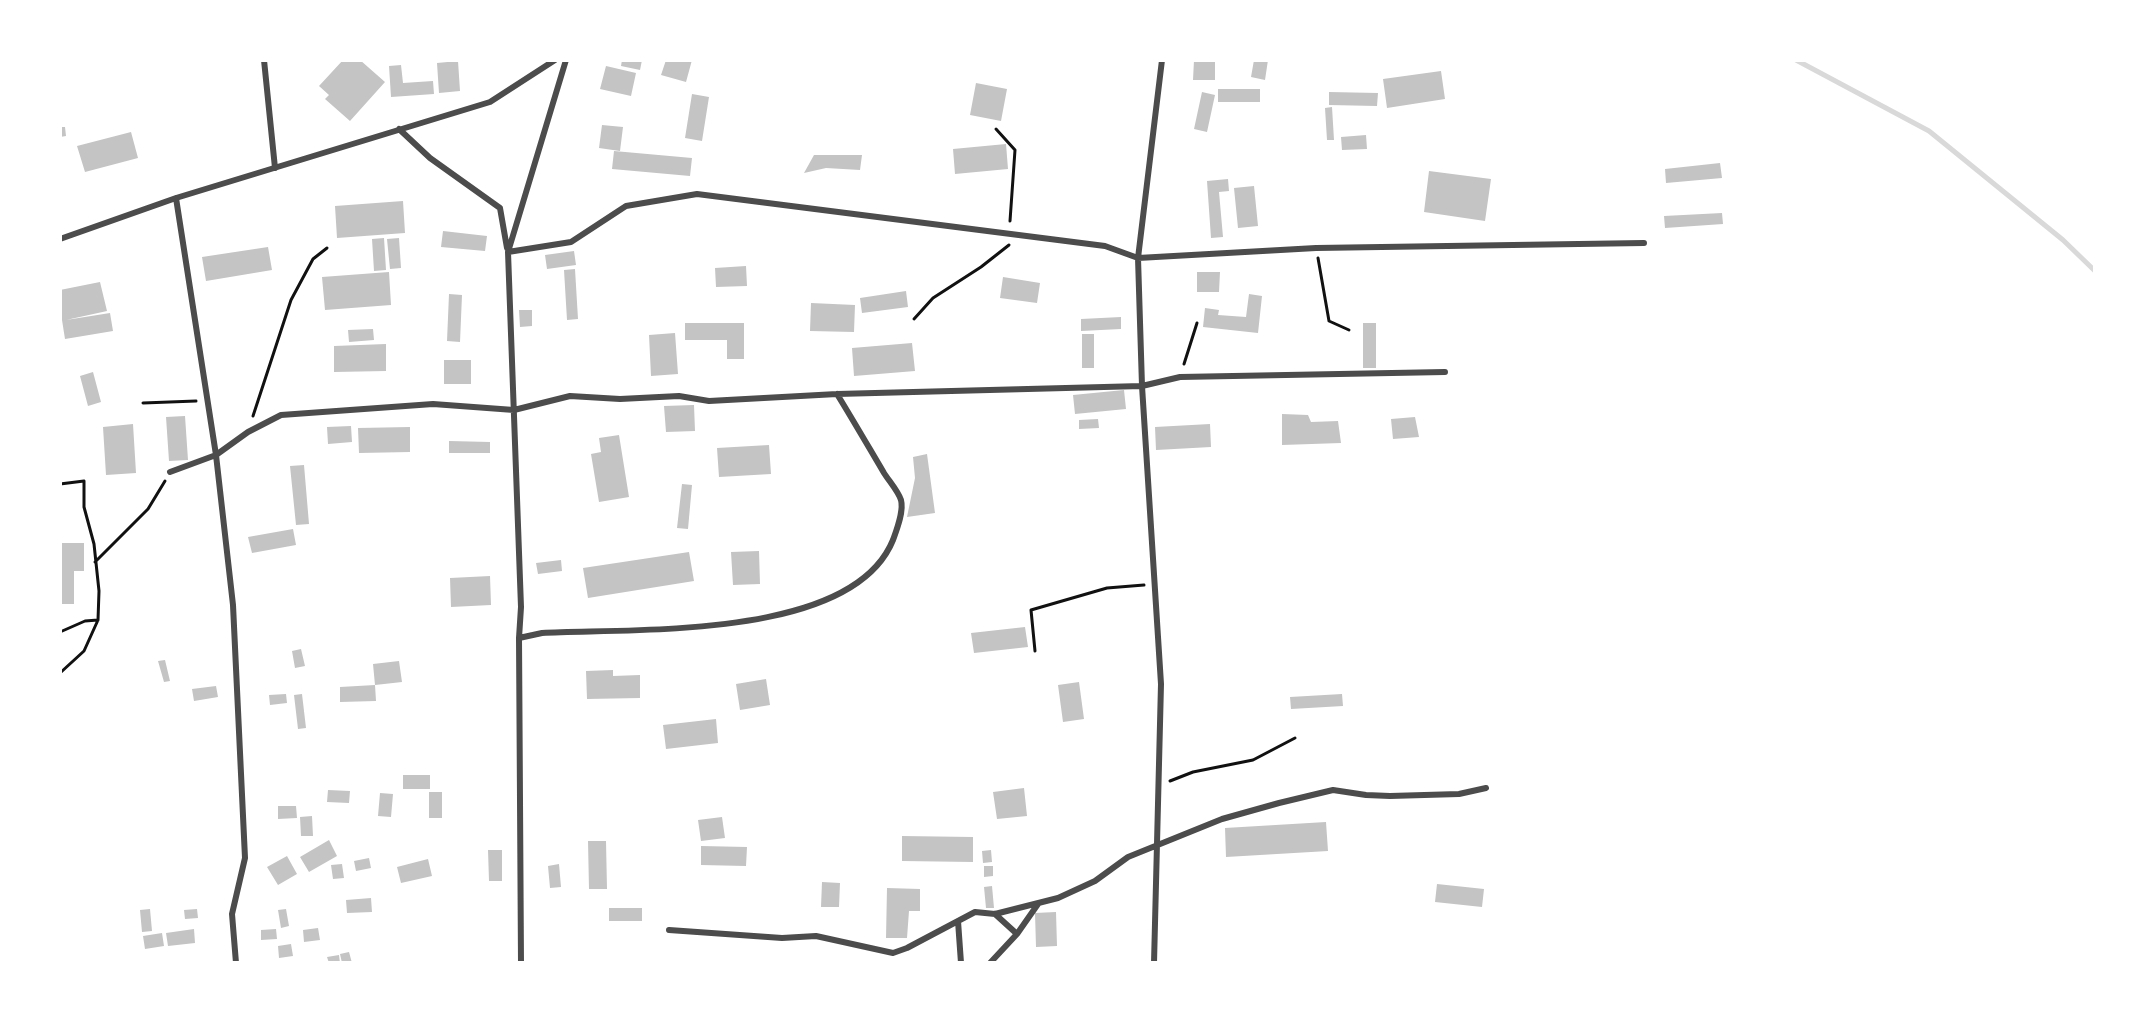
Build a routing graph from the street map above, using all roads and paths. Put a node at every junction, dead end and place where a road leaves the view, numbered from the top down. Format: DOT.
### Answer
graph roads {
  1 [pos="264,60"];
  2 [pos="555,60"];
  3 [pos="566,60"];
  4 [pos="1162,60"];
  5 [pos="399,129"];
  6 [pos="996,129"];
  7 [pos="275,168"];
  8 [pos="176,198"];
  9 [pos="1021,235"];
  10 [pos="60,239"];
  11 [pos="1644,243"];
  12 [pos="327,248"];
  13 [pos="1316,248"];
  14 [pos="508,252"];
  15 [pos="1138,258"];
  16 [pos="914,319"];
  17 [pos="1197,323"];
  18 [pos="1349,330"];
  19 [pos="1445,372"];
  20 [pos="1180,377"];
  21 [pos="1142,386"];
  22 [pos="837,394"];
  23 [pos="207,401"];
  24 [pos="143,403"];
  25 [pos="514,410"];
  26 [pos="248,432"];
  27 [pos="216,454"];
  28 [pos="170,471"];
  29 [pos="60,484"];
  30 [pos="95,562"];
  31 [pos="1154,584"];
  32 [pos="98,620"];
  33 [pos="60,632"];
  34 [pos="519,638"];
  35 [pos="1035,651"];
  36 [pos="60,673"];
  37 [pos="1295,738"];
  38 [pos="1486,788"];
  39 [pos="1158,789"];
  40 [pos="1157,845"];
  41 [pos="1038,904"];
  42 [pos="995,914"];
  43 [pos="958,921"];
  44 [pos="669,930"];
  45 [pos="1017,934"];
  46 [pos="236,963"];
  47 [pos="521,963"];
  48 [pos="961,963"];
  49 [pos="990,963"];
  50 [pos="1154,963"];
  1 -- 7 [label="street"];
  2 -- 5 [label="street"];
  3 -- 14 [label="street"];
  4 -- 15 [label="street"];
  5 -- 7 [label="street"];
  5 -- 14 [label="street"];
  6 -- 9 [label="path"];
  7 -- 8 [label="street"];
  8 -- 10 [label="street"];
  8 -- 23 [label="street"];
  9 -- 14 [label="street"];
  9 -- 15 [label="street"];
  9 -- 16 [label="path"];
  11 -- 13 [label="street"];
  12 -- 26 [label="path"];
  13 -- 15 [label="street"];
  13 -- 18 [label="path"];
  14 -- 25 [label="street"];
  15 -- 21 [label="street"];
  17 -- 20 [label="path"];
  19 -- 20 [label="street"];
  20 -- 21 [label="street"];
  21 -- 22 [label="street"];
  21 -- 31 [label="street"];
  22 -- 25 [label="street"];
  22 -- 34 [label="street"];
  23 -- 24 [label="path"];
  23 -- 27 [label="street"];
  25 -- 26 [label="street"];
  25 -- 34 [label="street"];
  26 -- 27 [label="street"];
  27 -- 28 [label="street"];
  27 -- 46 [label="street"];
  28 -- 30 [label="path"];
  29 -- 30 [label="path"];
  30 -- 32 [label="path"];
  31 -- 35 [label="path"];
  31 -- 39 [label="street"];
  32 -- 33 [label="path"];
  32 -- 36 [label="path"];
  34 -- 47 [label="street"];
  37 -- 39 [label="path"];
  38 -- 40 [label="street"];
  39 -- 40 [label="street"];
  40 -- 41 [label="street"];
  40 -- 50 [label="street"];
  41 -- 42 [label="street"];
  41 -- 45 [label="street"];
  42 -- 43 [label="street"];
  42 -- 45 [label="street"];
  43 -- 44 [label="street"];
  43 -- 48 [label="street"];
  45 -- 49 [label="street"];
}
